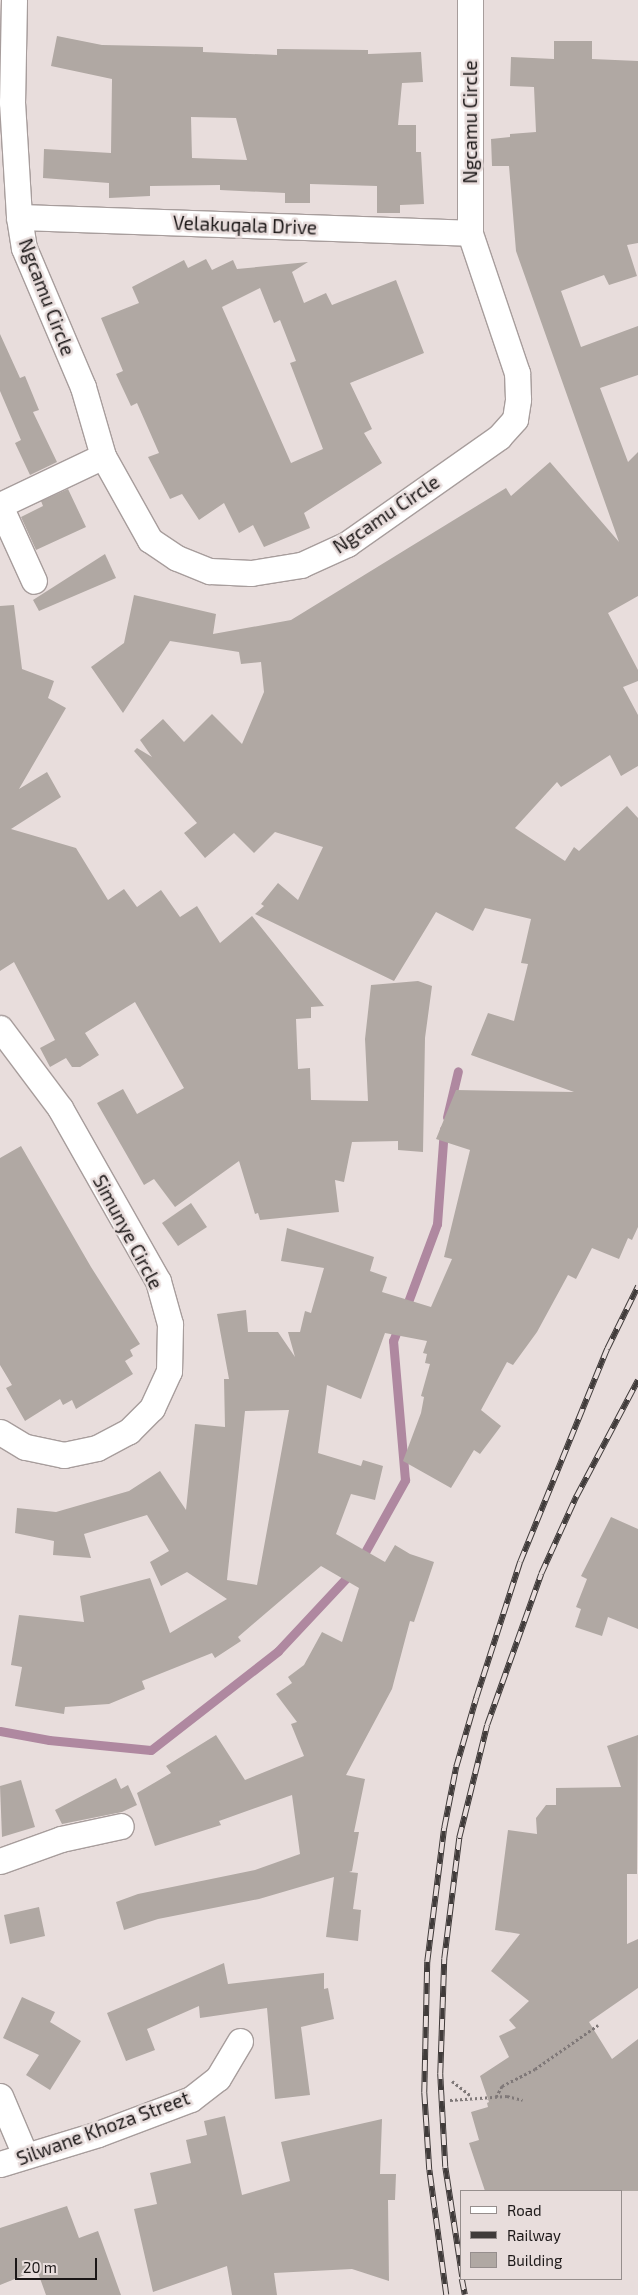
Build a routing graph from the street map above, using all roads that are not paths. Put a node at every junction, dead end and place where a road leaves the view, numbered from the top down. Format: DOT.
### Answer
graph roads {
  1 [pos="14,0"];
  2 [pos="470,0"];
  3 [pos="19,217"];
  4 [pos="470,233"];
  5 [pos="103,456"];
  6 [pos="0,506"];
  7 [pos="34,580"];
  8 [pos="0,1028"];
  9 [pos="0,1432"];
  10 [pos="121,1826"];
  11 [pos="0,1861"];
  12 [pos="240,2041"];
  13 [pos="0,2096"];
  14 [pos="25,2155"];
  15 [pos="0,2164"];
  1 -- 3 [label="street, Ngcamu Circle"];
  2 -- 4 [label="street, Ngcamu Circle"];
  3 -- 4 [label="street, Velakuqala Drive"];
  3 -- 5 [label="street, Ngcamu Circle"];
  4 -- 5 [label="street, Ngcamu Circle"];
  5 -- 6 [label="street"];
  6 -- 7 [label="street"];
  8 -- 9 [label="street, Simunye Circle"];
  10 -- 11 [label="street"];
  12 -- 14 [label="street, Silwane Khoza Street"];
  13 -- 14 [label="street"];
  14 -- 15 [label="street, Silwane Khoza Street"];
}
